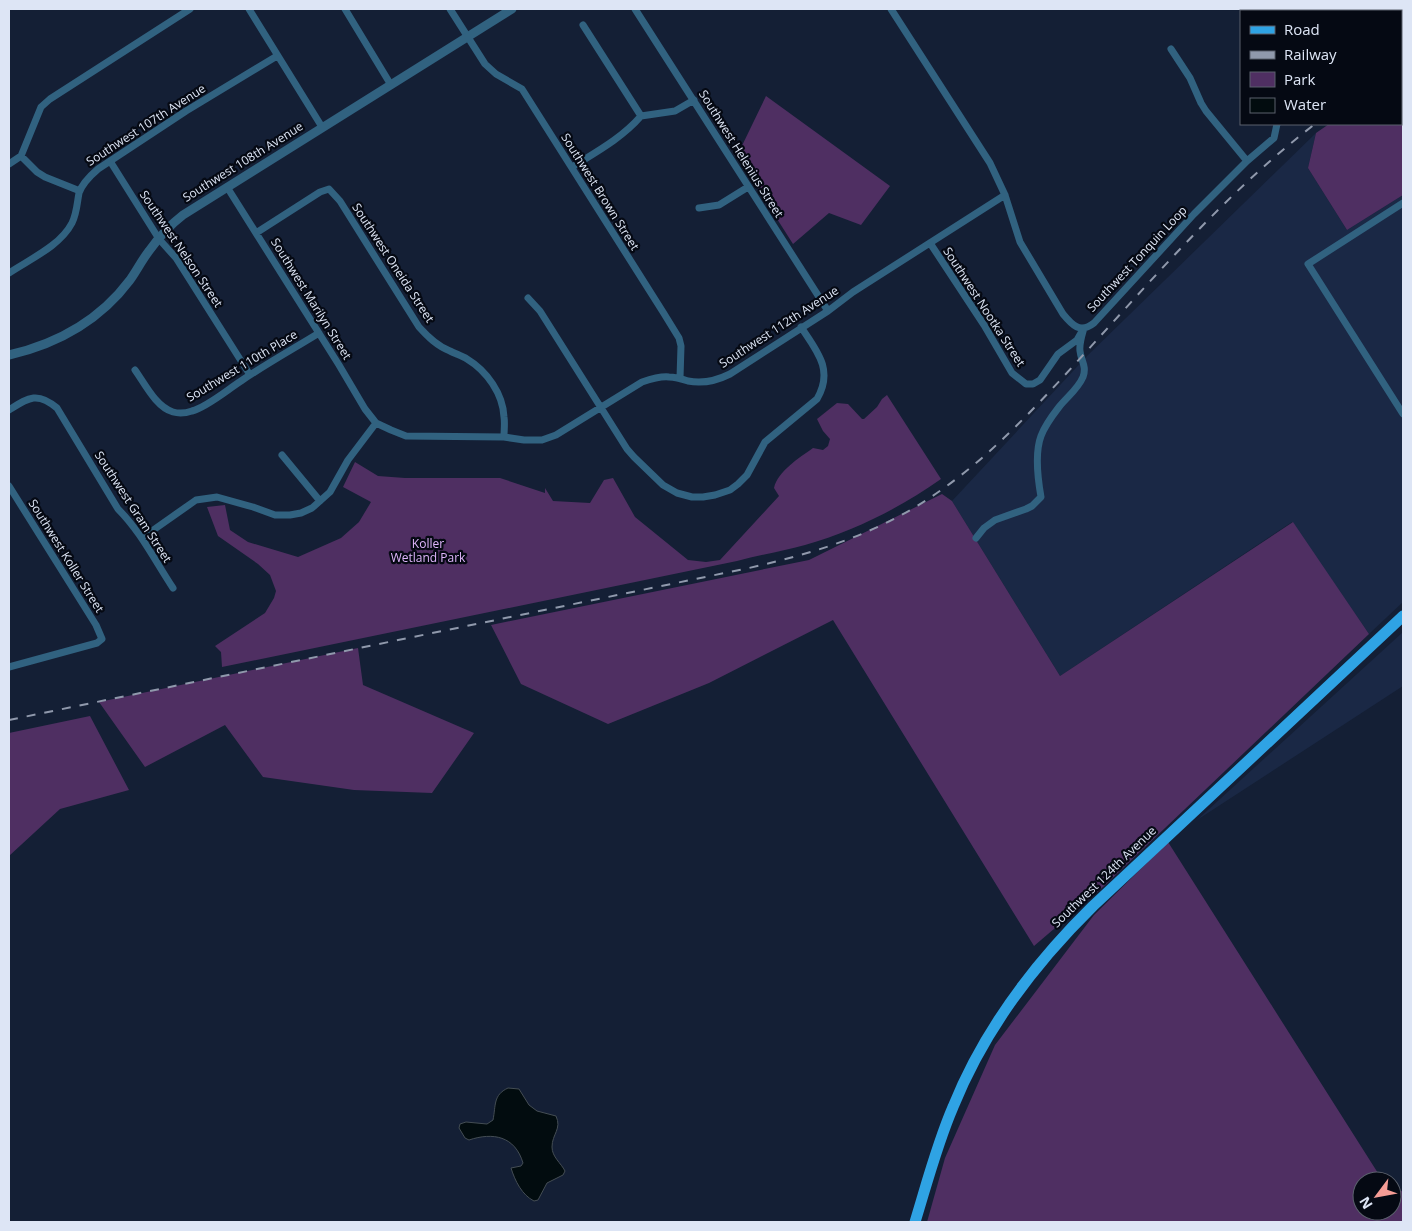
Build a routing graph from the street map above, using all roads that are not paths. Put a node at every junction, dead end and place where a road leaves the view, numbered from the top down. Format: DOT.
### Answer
graph roads {
  1 [pos="190,9"];
  2 [pos="249,9"];
  3 [pos="345,9"];
  4 [pos="450,9"];
  5 [pos="512,9"];
  6 [pos="636,9"];
  7 [pos="891,9"];
  8 [pos="583,25"];
  9 [pos="467,37"];
  10 [pos="1171,48"];
  11 [pos="277,56"];
  12 [pos="391,84"];
  13 [pos="694,100"];
  14 [pos="641,116"];
  15 [pos="1277,125"];
  16 [pos="322,127"];
  17 [pos="21,156"];
  18 [pos="110,161"];
  19 [pos="1247,161"];
  20 [pos="9,164"];
  21 [pos="572,167"];
  22 [pos="226,187"];
  23 [pos="748,187"];
  24 [pos="80,191"];
  25 [pos="1005,195"];
  26 [pos="1403,203"];
  27 [pos="700,208"];
  28 [pos="256,233"];
  29 [pos="159,238"];
  30 [pos="930,244"];
  31 [pos="9,273"];
  32 [pos="528,298"];
  33 [pos="828,310"];
  34 [pos="802,328"];
  35 [pos="1084,328"];
  36 [pos="319,333"];
  37 [pos="9,355"];
  38 [pos="135,370"];
  39 [pos="250,375"];
  40 [pos="680,378"];
  41 [pos="600,407"];
  42 [pos="9,410"];
  43 [pos="1403,414"];
  44 [pos="376,423"];
  45 [pos="504,436"];
  46 [pos="282,456"];
  47 [pos="9,486"];
  48 [pos="320,501"];
  49 [pos="142,538"];
  50 [pos="976,538"];
  51 [pos="173,588"];
  52 [pos="1403,616"];
  53 [pos="9,667"];
  54 [pos="916,1222"];
  1 -- 17 [label="street"];
  2 -- 11 [label="street"];
  3 -- 12 [label="street"];
  4 -- 9 [label="street, Southwest Brown Street"];
  5 -- 9 [label="street, Southwest 108th Avenue"];
  6 -- 13 [label="street, Southwest Helenius Street"];
  7 -- 25 [label="street, Southwest Tonquin Loop"];
  8 -- 14 [label="street"];
  9 -- 12 [label="street, Southwest 108th Avenue"];
  9 -- 21 [label="street, Southwest Brown Street"];
  10 -- 19 [label="street"];
  11 -- 16 [label="street"];
  11 -- 18 [label="street, Southwest 107th Avenue"];
  12 -- 16 [label="street, Southwest 108th Avenue"];
  13 -- 14 [label="street"];
  13 -- 23 [label="street, Southwest Helenius Street"];
  14 -- 21 [label="street"];
  15 -- 19 [label="street, Southwest Tonquin Loop"];
  16 -- 22 [label="street, Southwest 108th Avenue"];
  17 -- 20 [label="street"];
  17 -- 24 [label="street"];
  18 -- 24 [label="street, Southwest 107th Avenue"];
  18 -- 29 [label="street, Southwest Nelson Street"];
  19 -- 35 [label="street, Southwest Tonquin Loop"];
  21 -- 40 [label="street, Southwest Brown Street"];
  22 -- 28 [label="street, Southwest Marilyn Street"];
  22 -- 29 [label="street, Southwest 108th Avenue"];
  23 -- 27 [label="street"];
  23 -- 33 [label="street, Southwest Helenius Street"];
  24 -- 31 [label="street, Southwest 107th Avenue"];
  25 -- 30 [label="street, Southwest 112th Avenue"];
  25 -- 35 [label="street, Southwest Tonquin Loop"];
  26 -- 43 [label="street"];
  28 -- 36 [label="street, Southwest Marilyn Street"];
  28 -- 45 [label="street, Southwest Oneida Street"];
  29 -- 37 [label="street, Southwest 108th Avenue"];
  29 -- 39 [label="street, Southwest Nelson Street"];
  30 -- 33 [label="street, Southwest 112th Avenue"];
  30 -- 35 [label="street, Southwest Nootka Street"];
  32 -- 41 [label="street"];
  33 -- 34 [label="street, Southwest 112th Avenue"];
  34 -- 40 [label="street, Southwest 112th Avenue"];
  34 -- 41 [label="street"];
  35 -- 50 [label="street"];
  36 -- 39 [label="street, Southwest 110th Place"];
  36 -- 44 [label="street, Southwest Marilyn Street"];
  38 -- 39 [label="street, Southwest 110th Place"];
  40 -- 41 [label="street, Southwest 112th Avenue"];
  41 -- 45 [label="street, Southwest 112th Avenue"];
  42 -- 49 [label="street, Southwest Gram Street"];
  44 -- 45 [label="street, Southwest 112th Avenue"];
  44 -- 48 [label="street"];
  46 -- 48 [label="street"];
  47 -- 53 [label="street, Southwest Koller Street"];
  48 -- 49 [label="street"];
  49 -- 51 [label="street, Southwest Gram Street"];
  52 -- 54 [label="main road, Southwest 124th Avenue"];
}
